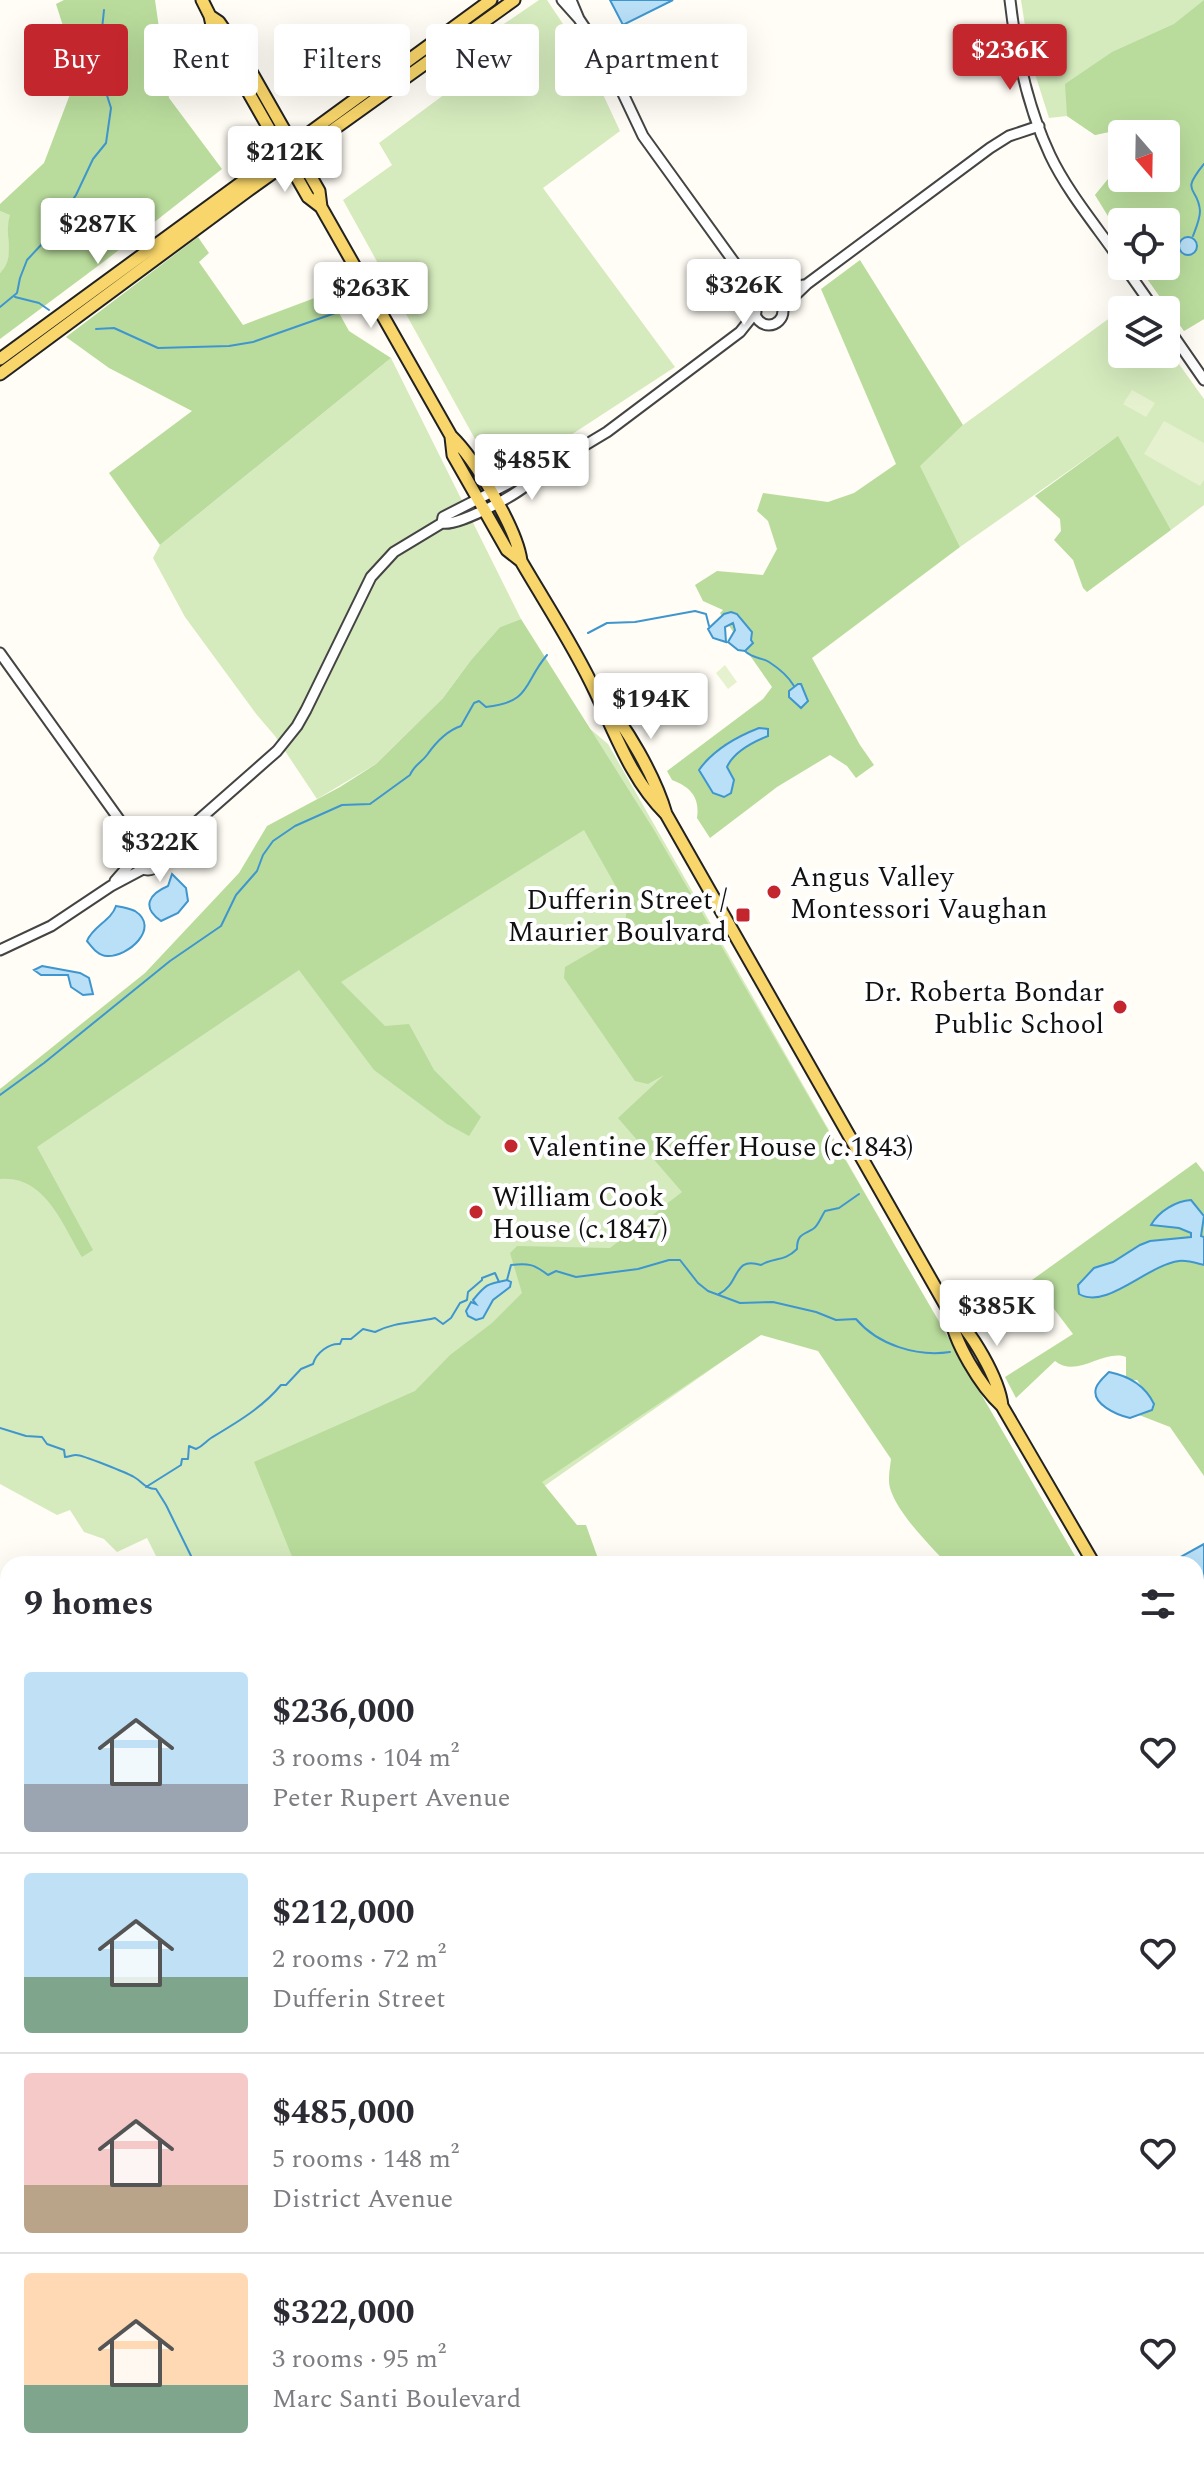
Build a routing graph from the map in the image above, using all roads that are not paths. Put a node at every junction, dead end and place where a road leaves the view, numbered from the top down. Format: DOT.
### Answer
graph roads {
  1 [pos="202,0"];
  2 [pos="491,0"];
  3 [pos="514,0"];
  4 [pos="562,0"];
  5 [pos="571,0"];
  6 [pos="1010,0"];
  7 [pos="579,19"];
  8 [pos="1039,126"];
  9 [pos="290,155"];
  10 [pos="1108,242"];
  11 [pos="747,280"];
  12 [pos="807,284"];
  13 [pos="771,298"];
  14 [pos="783,307"];
  15 [pos="756,309"];
  16 [pos="762,322"];
  17 [pos="740,332"];
  18 [pos="1180,345"];
  19 [pos="0,359"];
  20 [pos="0,374"];
  21 [pos="1204,380"];
  22 [pos="451,436"];
  23 [pos="537,474"];
  24 [pos="490,492"];
  25 [pos="486,504"];
  26 [pos="0,653"];
  27 [pos="177,839"];
  28 [pos="143,852"];
  29 [pos="159,859"];
  30 [pos="143,869"];
  31 [pos="111,886"];
  32 [pos="0,950"];
  33 [pos="1089,1556"];
  1 -- 9 [label="main road"];
  2 -- 9 [label="main road"];
  3 -- 9 [label="main road"];
  4 -- 7 [label="street"];
  5 -- 7 [label="street"];
  6 -- 8 [label="street"];
  7 -- 11 [label="street"];
  8 -- 10 [label="street"];
  8 -- 12 [label="street"];
  9 -- 19 [label="main road"];
  9 -- 20 [label="main road"];
  9 -- 22 [label="main road"];
  11 -- 13 [label="street"];
  11 -- 15 [label="street"];
  12 -- 13 [label="street"];
  12 -- 14 [label="street"];
  13 -- 14 [label="street"];
  13 -- 15 [label="street"];
  14 -- 16 [label="street"];
  15 -- 16 [label="street"];
  15 -- 17 [label="street"];
  16 -- 17 [label="street"];
  17 -- 23 [label="street"];
  18 -- 21 [label="street"];
  22 -- 24 [label="main road"];
  22 -- 25 [label="main road"];
  23 -- 24 [label="street"];
  23 -- 25 [label="street"];
  24 -- 25 [label="main road"];
  25 -- 27 [label="street"];
  25 -- 33 [label="main road"];
  26 -- 28 [label="street"];
  27 -- 28 [label="street"];
  27 -- 29 [label="street"];
  28 -- 29 [label="street"];
  28 -- 30 [label="street"];
  28 -- 31 [label="street"];
  29 -- 30 [label="street"];
  30 -- 31 [label="street"];
  31 -- 32 [label="street"];
}
